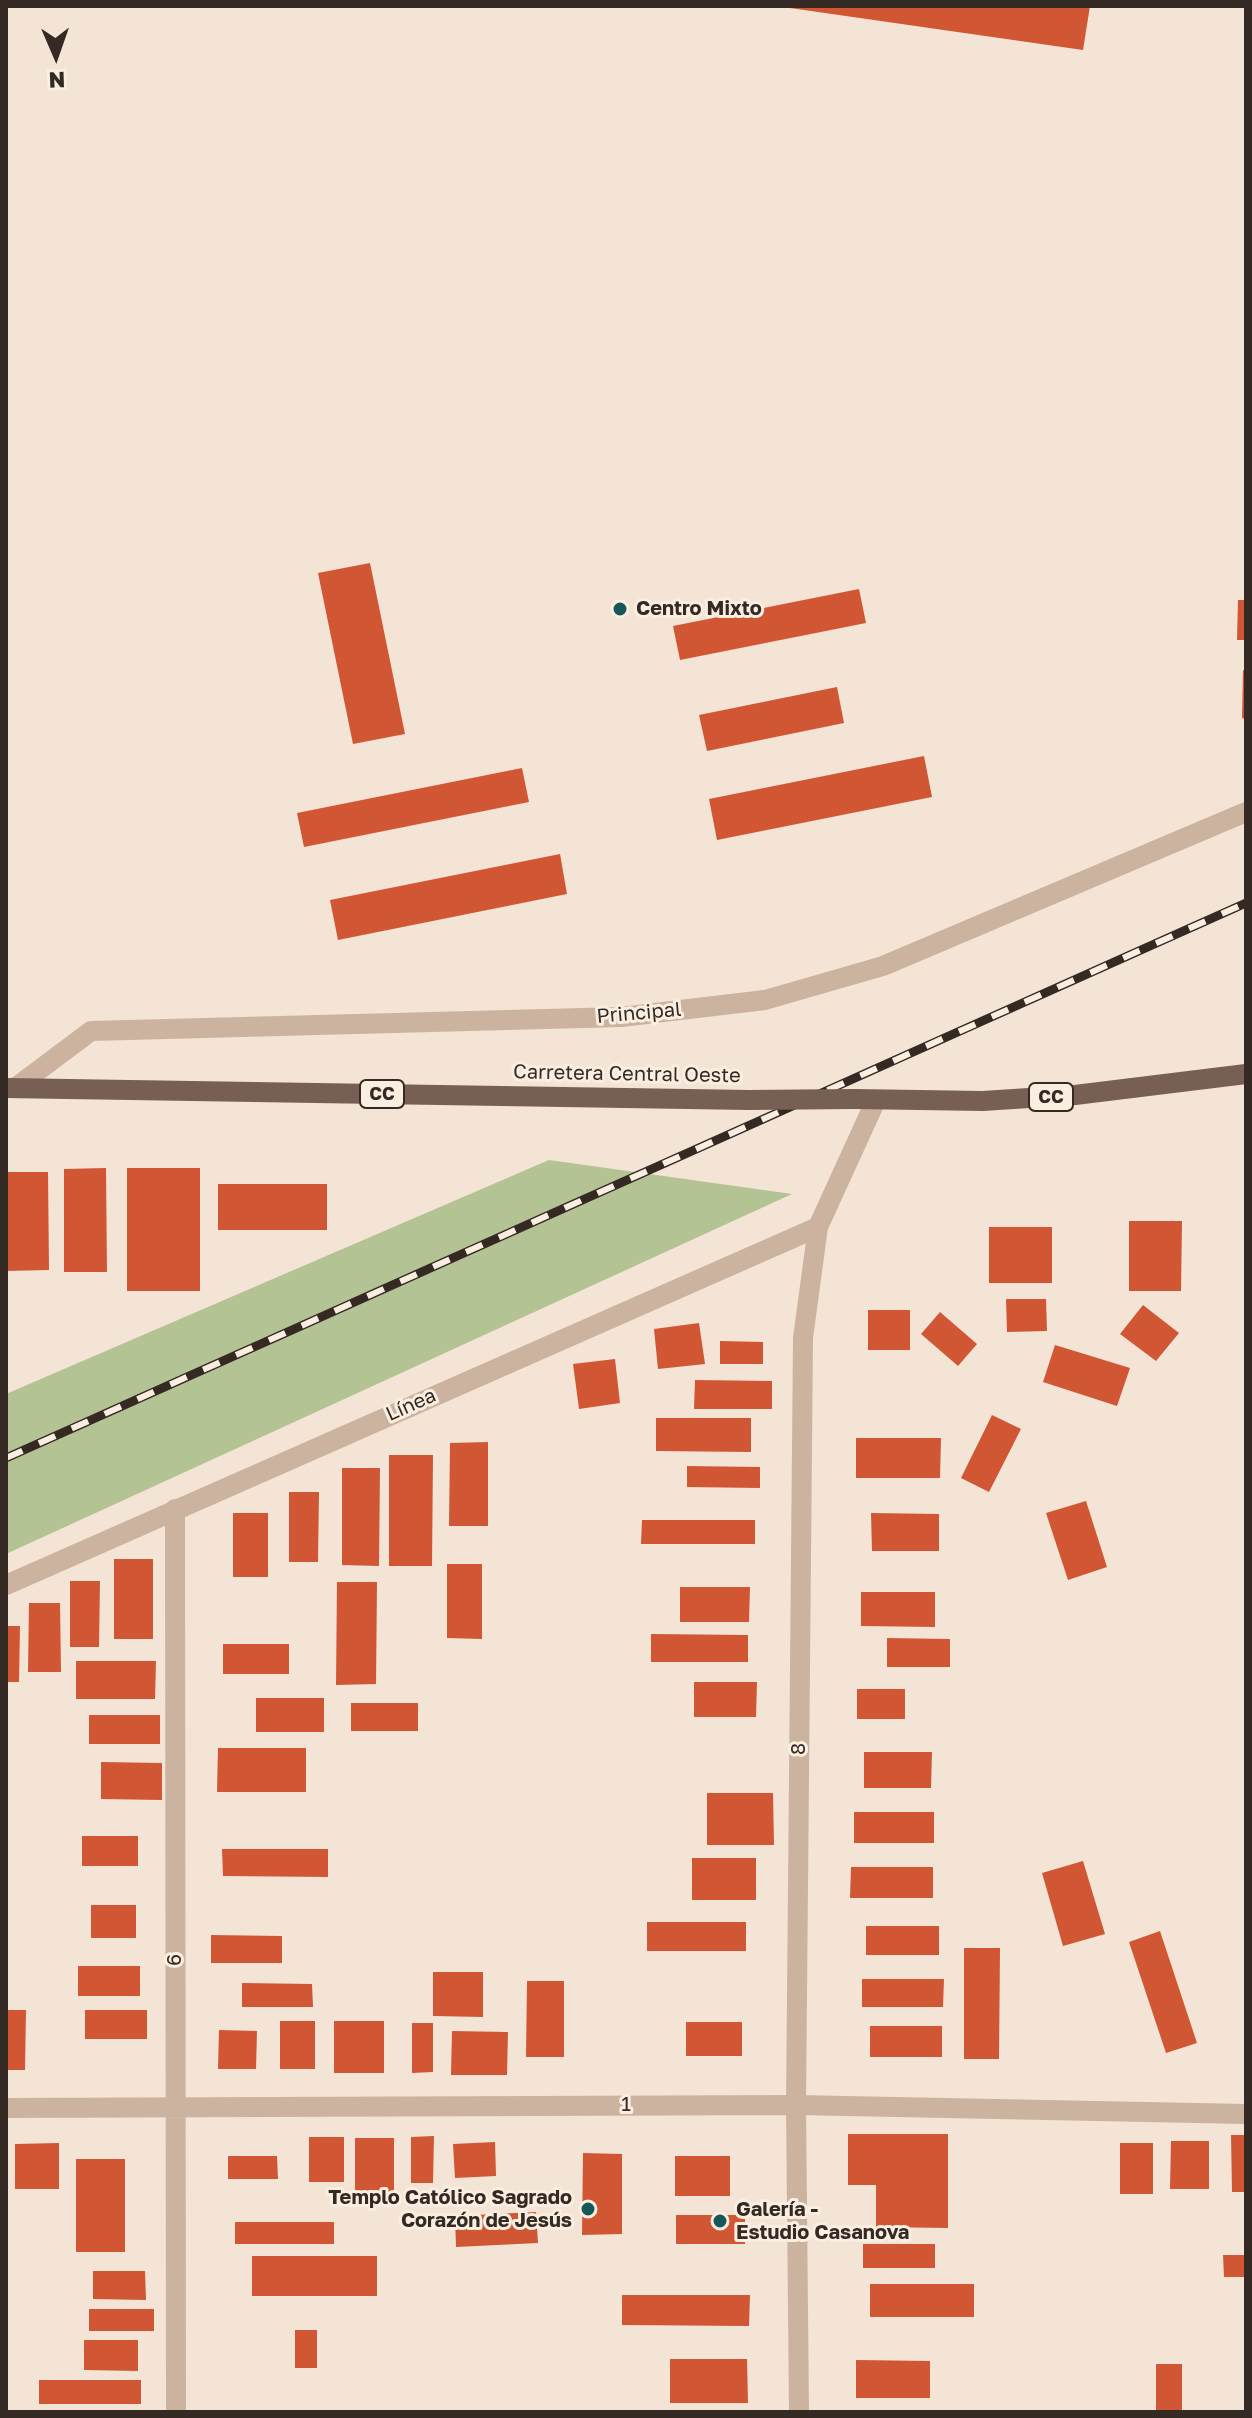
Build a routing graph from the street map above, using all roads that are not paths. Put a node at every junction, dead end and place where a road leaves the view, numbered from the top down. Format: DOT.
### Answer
graph roads {
  1 [pos="1246,812"];
  2 [pos="1246,1074"];
  3 [pos="11,1088"];
  4 [pos="876,1100"];
  5 [pos="818,1227"];
  6 [pos="175,1509"];
  7 [pos="6,1585"];
  8 [pos="796,2105"];
  9 [pos="175,2106"];
  10 [pos="6,2108"];
  11 [pos="1246,2114"];
  12 [pos="176,2412"];
  13 [pos="799,2412"];
  1 -- 3 [label="street, Principal"];
  2 -- 4 [label="main road, Carretera Central Oeste / CC"];
  3 -- 4 [label="main road, Carretera Central Oeste / CC, bridge"];
  4 -- 5 [label="street, 8"];
  5 -- 6 [label="street, Línea"];
  5 -- 8 [label="street, 8"];
  6 -- 7 [label="street, Línea"];
  6 -- 9 [label="street, 6"];
  8 -- 9 [label="street, 1"];
  8 -- 11 [label="street, 1"];
  8 -- 13 [label="street, 8"];
  9 -- 10 [label="street, 1"];
  9 -- 12 [label="street, 6"];
}
